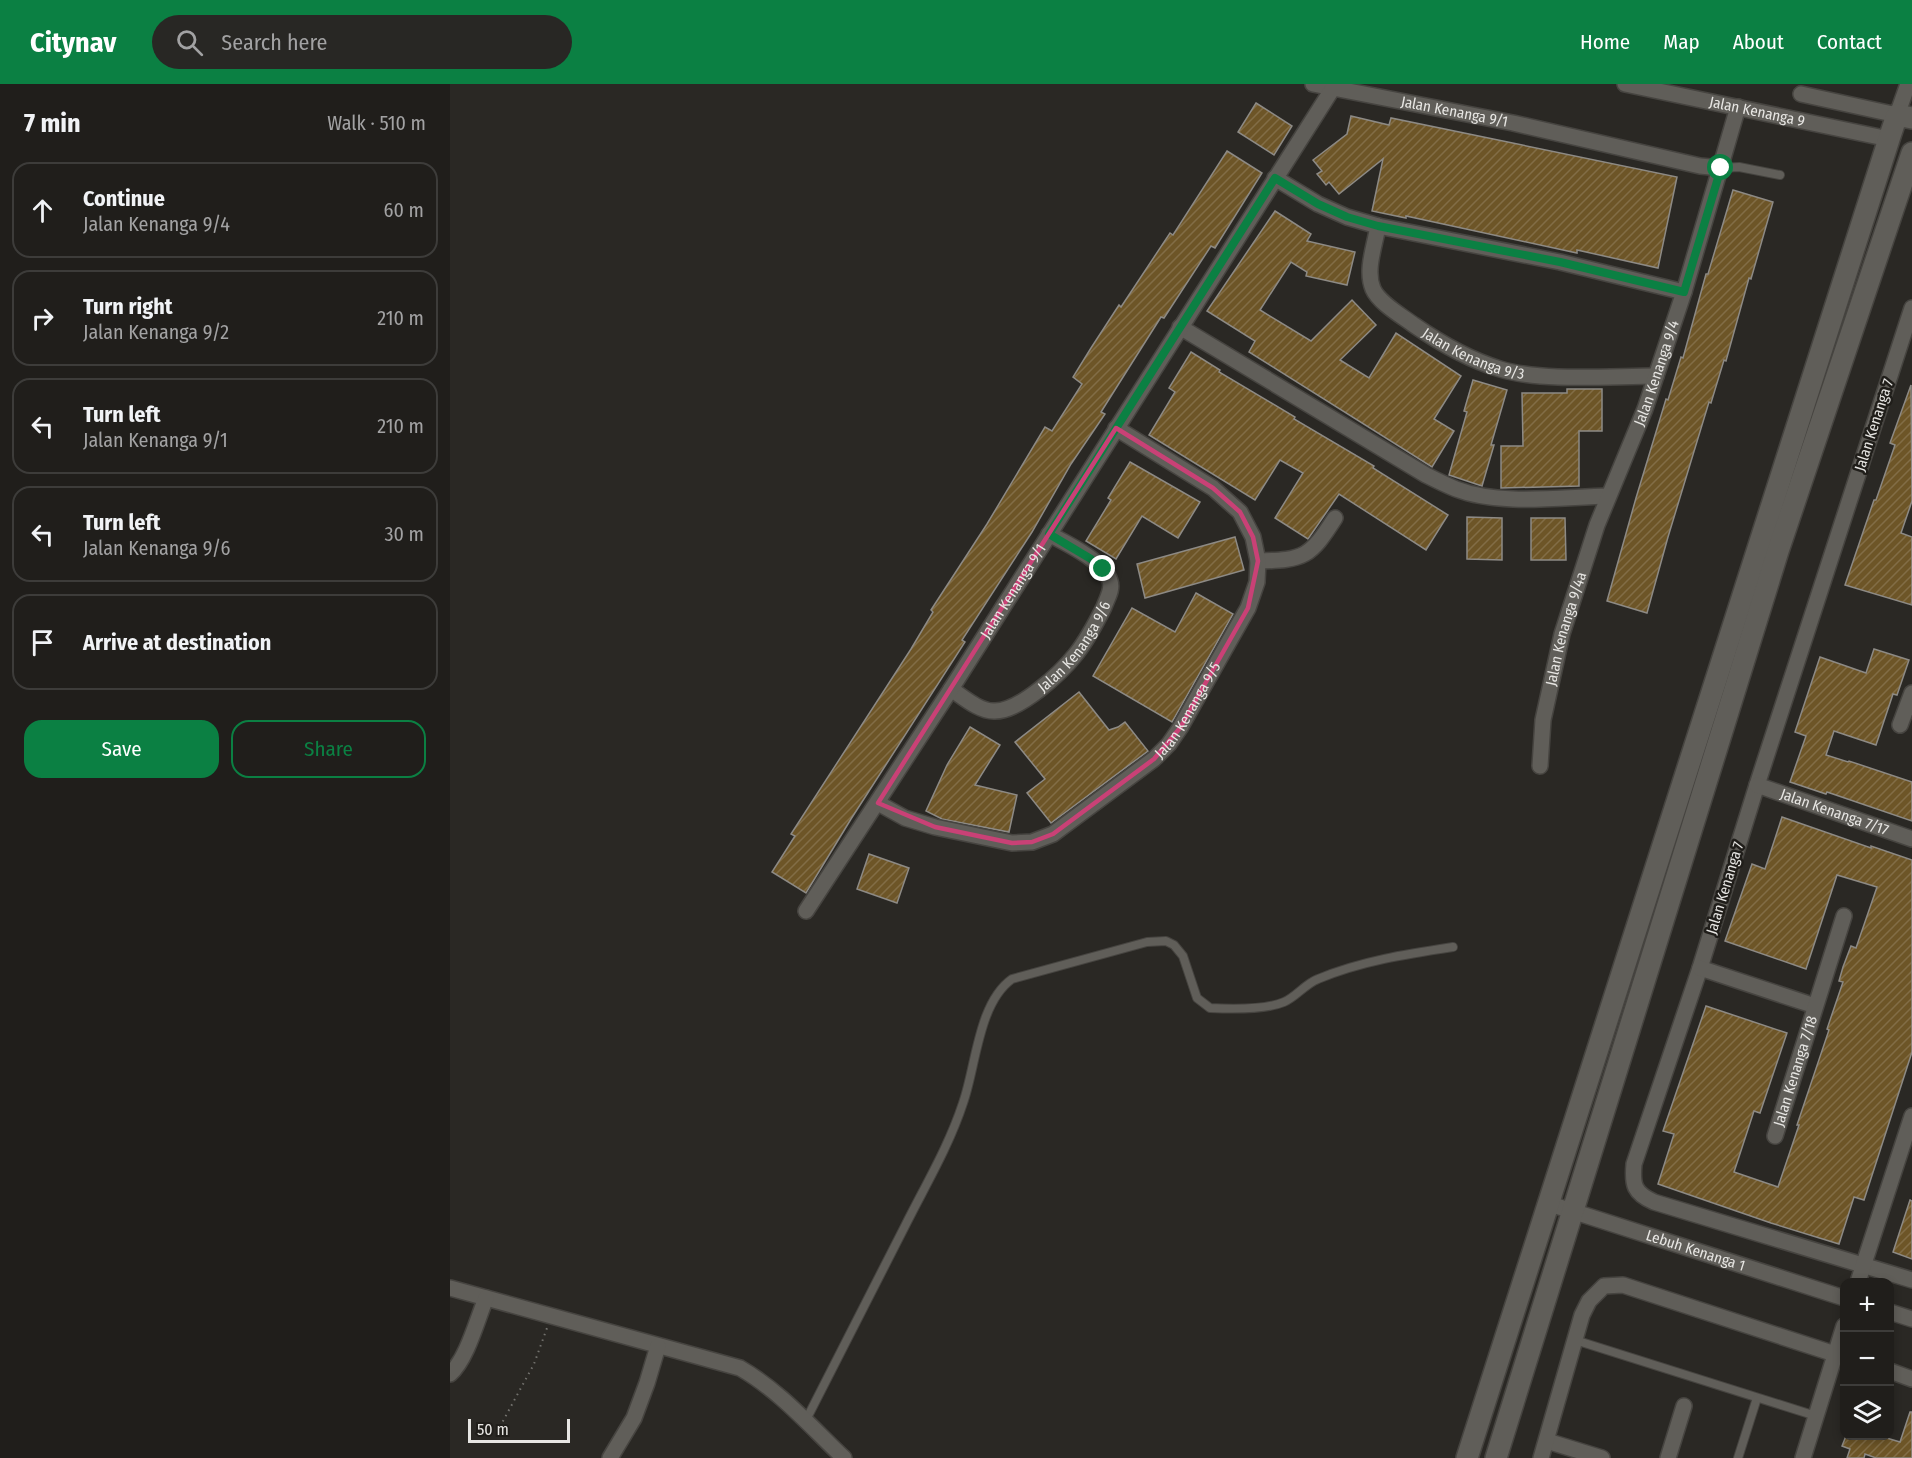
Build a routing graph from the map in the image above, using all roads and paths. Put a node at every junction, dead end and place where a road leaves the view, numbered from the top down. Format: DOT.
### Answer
graph roads {
  1 [pos="1313,84"];
  2 [pos="1625,84"];
  3 [pos="1908,84"];
  4 [pos="1334,85"];
  5 [pos="1802,94"];
  6 [pos="1738,107"];
  7 [pos="1905,116"];
  8 [pos="1889,139"];
  9 [pos="1912,144"];
  10 [pos="1912,153"];
  11 [pos="1721,168"];
  12 [pos="1780,175"];
  13 [pos="1275,178"];
  14 [pos="1378,226"];
  15 [pos="1684,292"];
  16 [pos="1912,308"];
  17 [pos="1180,327"];
  18 [pos="1656,376"];
  19 [pos="1116,428"];
  20 [pos="1608,496"];
  21 [pos="1335,518"];
  22 [pos="1049,534"];
  23 [pos="1258,561"];
  24 [pos="951,689"];
  25 [pos="1912,693"];
  26 [pos="1900,725"];
  27 [pos="1540,766"];
  28 [pos="1757,785"];
  29 [pos="878,803"];
  30 [pos="1912,839"];
  31 [pos="806,911"];
  32 [pos="1844,916"];
  33 [pos="1453,948"];
  34 [pos="1700,968"];
  35 [pos="1815,1006"];
  36 [pos="1912,1116"];
  37 [pos="1774,1136"];
  38 [pos="1907,1148"];
  39 [pos="1548,1203"];
  40 [pos="1572,1211"];
  41 [pos="1864,1264"];
  42 [pos="1859,1278"];
  43 [pos="1912,1280"];
  44 [pos="450,1288"];
  45 [pos="1840,1296"];
  46 [pos="486,1298"];
  47 [pos="1894,1313"];
  48 [pos="552,1317"];
  49 [pos="1912,1319"];
  50 [pos="1575,1340"];
  51 [pos="658,1346"];
  52 [pos="1840,1355"];
  53 [pos="1894,1372"];
  54 [pos="450,1374"];
  55 [pos="1912,1379"];
  56 [pos="1757,1398"];
  57 [pos="1684,1406"];
  58 [pos="1816,1416"];
  59 [pos="806,1420"];
  60 [pos="497,1432"];
  61 [pos="1547,1441"];
  62 [pos="610,1458"];
  63 [pos="844,1458"];
  64 [pos="1467,1458"];
  65 [pos="1496,1458"];
  66 [pos="1542,1458"];
  67 [pos="1602,1458"];
  68 [pos="1668,1458"];
  69 [pos="1738,1458"];
  70 [pos="1803,1458"];
  1 -- 4 [label="street"];
  2 -- 6 [label="street, Jalan Kenanga 9"];
  3 -- 7 [label="street"];
  4 -- 11 [label="street, Jalan Kenanga 9/1"];
  4 -- 13 [label="street, Jalan Kenanga 9/1"];
  5 -- 7 [label="street"];
  6 -- 8 [label="street, Jalan Kenanga 9"];
  6 -- 11 [label="street, Jalan Kenanga 9/4"];
  7 -- 8 [label="street"];
  8 -- 9 [label="street"];
  8 -- 39 [label="street"];
  10 -- 40 [label="street"];
  11 -- 12 [label="lane"];
  11 -- 15 [label="street, Jalan Kenanga 9/4"];
  13 -- 14 [label="street"];
  13 -- 17 [label="street, Jalan Kenanga 9/1"];
  14 -- 15 [label="street"];
  14 -- 18 [label="street, Jalan Kenanga 9/3"];
  15 -- 18 [label="street, Jalan Kenanga 9/4"];
  16 -- 28 [label="street, Jalan Kenanga 7"];
  17 -- 19 [label="street, Jalan Kenanga 9/1"];
  17 -- 20 [label="street"];
  18 -- 20 [label="street, Jalan Kenanga 9/4"];
  19 -- 22 [label="street, Jalan Kenanga 9/1"];
  19 -- 23 [label="street, Jalan Kenanga 9/5"];
  20 -- 27 [label="street, Jalan Kenanga 9/4a"];
  21 -- 23 [label="street"];
  22 -- 24 [label="street, Jalan Kenanga 9/1"];
  22 -- 24 [label="street, Jalan Kenanga 9/6"];
  23 -- 29 [label="street, Jalan Kenanga 9/5"];
  24 -- 29 [label="street, Jalan Kenanga 9/1"];
  25 -- 26 [label="street"];
  28 -- 30 [label="street, Jalan Kenanga 7/17"];
  28 -- 34 [label="street, Jalan Kenanga 7"];
  29 -- 31 [label="street, Jalan Kenanga 9/1"];
  32 -- 35 [label="street, Jalan Kenanga 7/18"];
  33 -- 59 [label="lane"];
  34 -- 35 [label="street, Jalan Kenanga 7/18"];
  34 -- 41 [label="street, Jalan Kenanga 7"];
  35 -- 37 [label="street, Jalan Kenanga 7/18"];
  36 -- 38 [label="street"];
  38 -- 41 [label="street"];
  39 -- 40 [label="street, Lebuh Kenanga 1"];
  39 -- 64 [label="street"];
  40 -- 45 [label="street, Lebuh Kenanga 1"];
  40 -- 65 [label="street"];
  41 -- 42 [label="street"];
  41 -- 43 [label="street, Jalan Kenanga 7"];
  44 -- 46 [label="street"];
  46 -- 48 [label="street"];
  46 -- 54 [label="street"];
  47 -- 49 [label="street"];
  48 -- 51 [label="street"];
  48 -- 60 [label="path"];
  50 -- 52 [label="street"];
  50 -- 56 [label="lane"];
  50 -- 61 [label="street"];
  51 -- 59 [label="street"];
  51 -- 62 [label="street"];
  52 -- 58 [label="street"];
  53 -- 55 [label="street"];
  56 -- 58 [label="lane"];
  56 -- 69 [label="lane"];
  57 -- 68 [label="street"];
  58 -- 70 [label="street"];
  59 -- 63 [label="street"];
  61 -- 66 [label="street"];
  61 -- 67 [label="street"];
}
